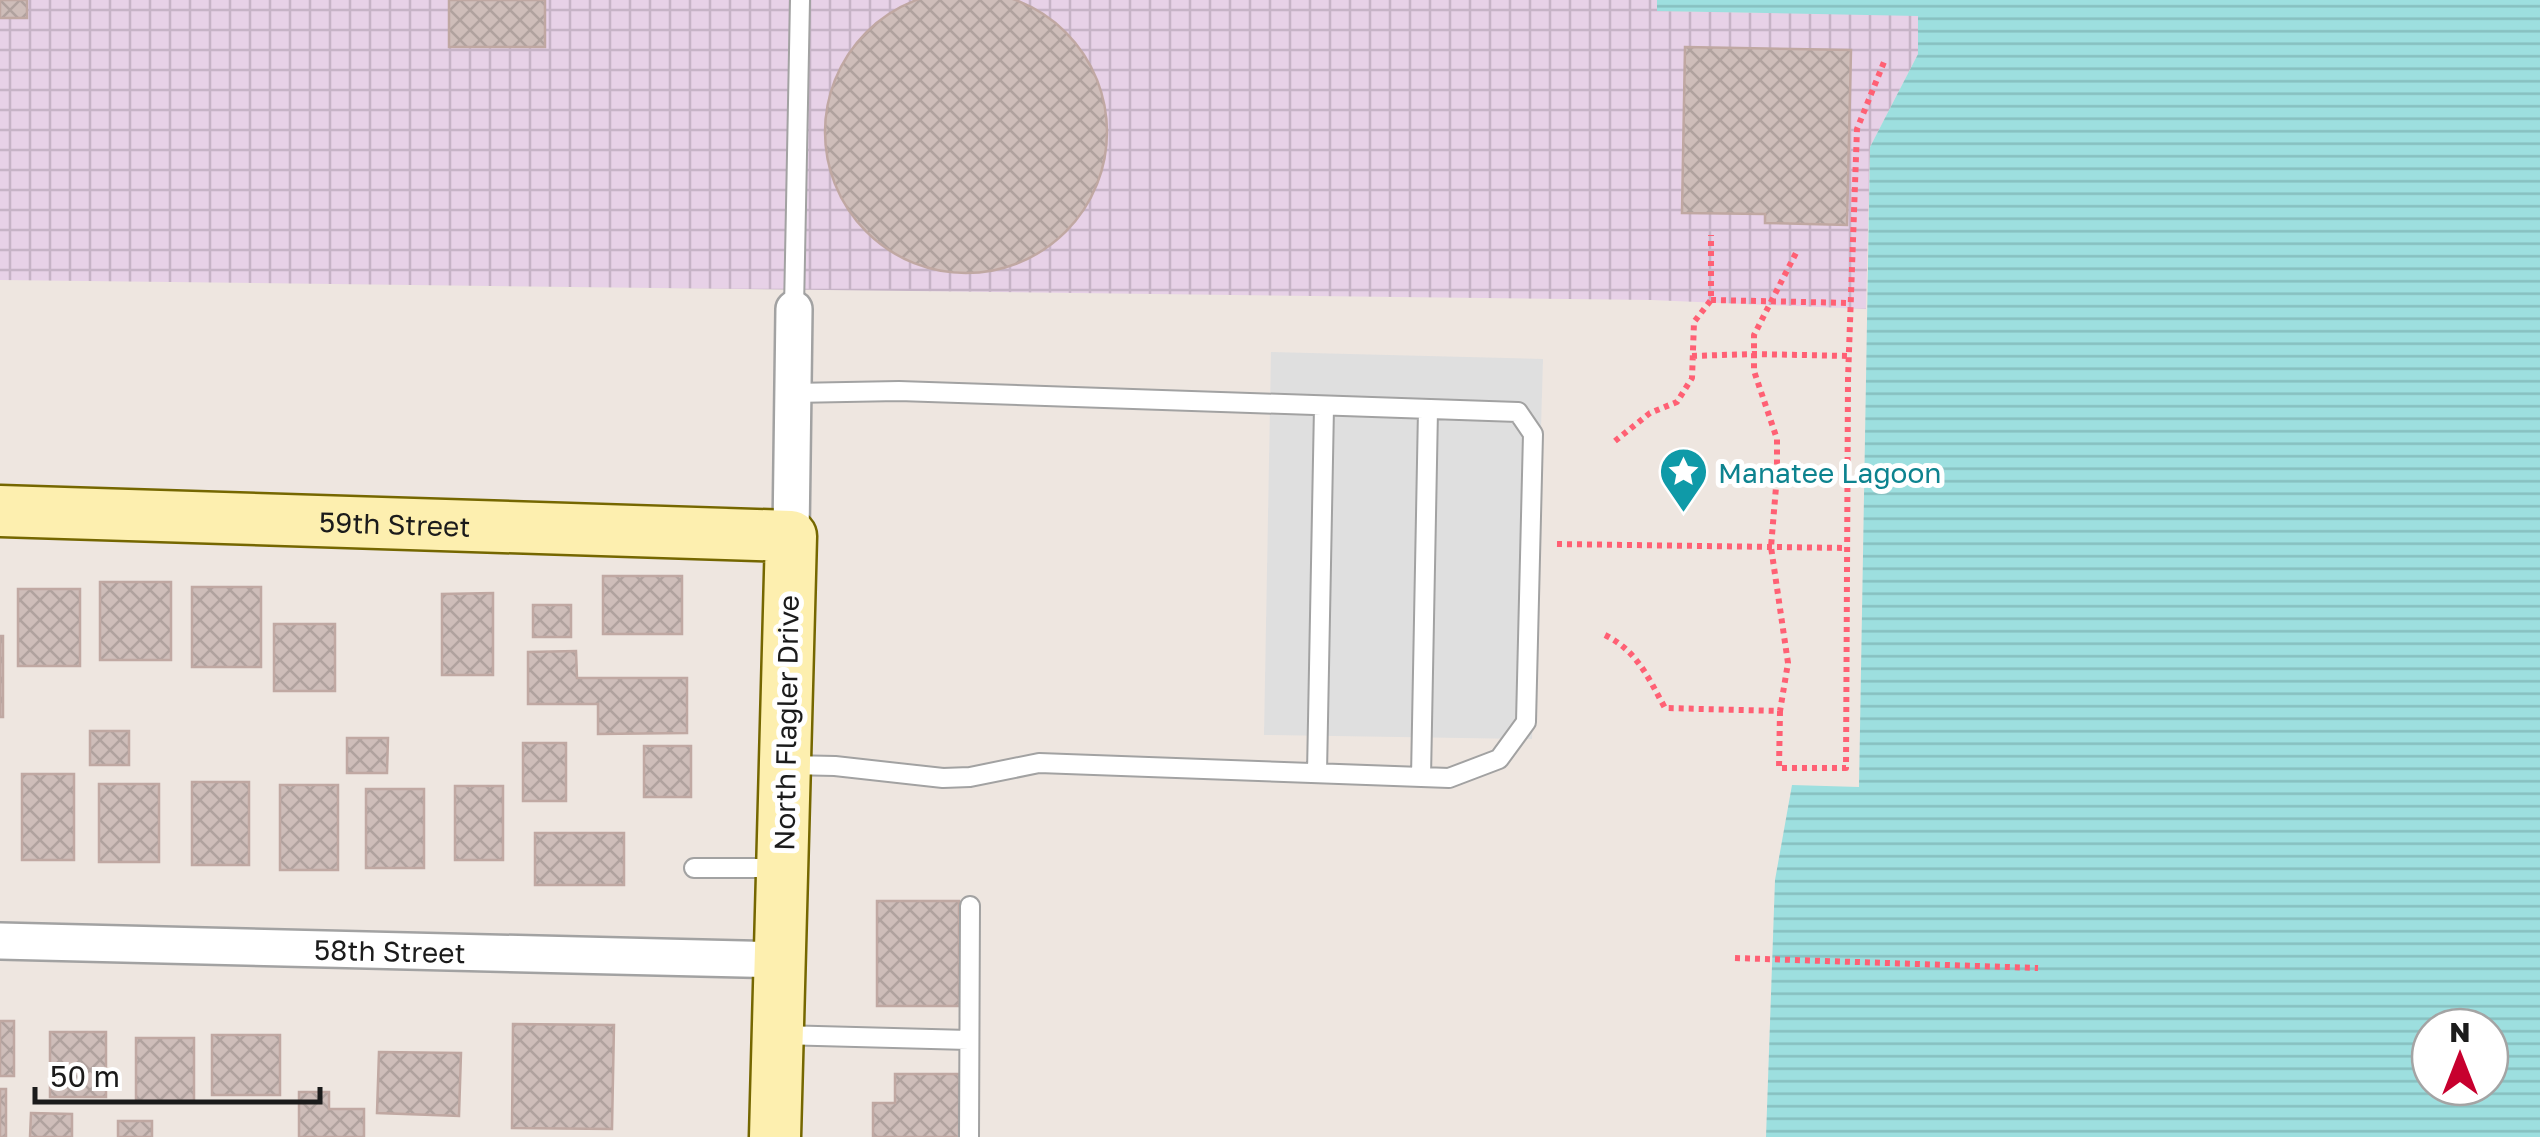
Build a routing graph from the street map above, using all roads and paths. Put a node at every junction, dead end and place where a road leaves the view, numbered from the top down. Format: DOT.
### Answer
graph roads {
  1 [pos="800,0"];
  2 [pos="1884,62"];
  3 [pos="1711,236"];
  4 [pos="1797,251"];
  5 [pos="1711,300"];
  6 [pos="1769,302"];
  7 [pos="1850,304"];
  8 [pos="794,309"];
  9 [pos="1754,354"];
  10 [pos="1692,356"];
  11 [pos="1849,356"];
  12 [pos="793,393"];
  13 [pos="1324,407"];
  14 [pos="1428,410"];
  15 [pos="1615,441"];
  16 [pos="0,511"];
  17 [pos="790,536"];
  18 [pos="1530,544"];
  19 [pos="1771,547"];
  20 [pos="1847,548"];
  21 [pos="1604,635"];
  22 [pos="1780,710"];
  23 [pos="784,765"];
  24 [pos="1317,773"];
  25 [pos="1421,776"];
  26 [pos="694,868"];
  27 [pos="782,868"];
  28 [pos="970,906"];
  29 [pos="0,941"];
  30 [pos="1734,958"];
  31 [pos="780,960"];
  32 [pos="2038,968"];
  33 [pos="778,1034"];
  34 [pos="969,1040"];
  35 [pos="775,1137"];
  36 [pos="969,1137"];
  1 -- 8 [label="lane"];
  2 -- 7 [label="path"];
  3 -- 5 [label="path"];
  4 -- 6 [label="path"];
  5 -- 6 [label="path"];
  5 -- 10 [label="path"];
  6 -- 7 [label="path"];
  6 -- 9 [label="path"];
  7 -- 11 [label="path"];
  8 -- 12 [label="street, North Flagler Drive"];
  9 -- 10 [label="path"];
  9 -- 11 [label="path"];
  9 -- 19 [label="path"];
  10 -- 15 [label="path"];
  11 -- 20 [label="path"];
  12 -- 13 [label="lane"];
  12 -- 17 [label="street, North Flagler Drive"];
  13 -- 14 [label="lane"];
  13 -- 24 [label="lane"];
  14 -- 18 [label="lane"];
  14 -- 25 [label="lane"];
  16 -- 17 [label="street, 59th Street"];
  17 -- 23 [label="street, North Flagler Drive"];
  18 -- 19 [label="path"];
  18 -- 25 [label="lane"];
  19 -- 20 [label="path"];
  19 -- 22 [label="path"];
  20 -- 22 [label="path"];
  21 -- 22 [label="path"];
  23 -- 24 [label="lane"];
  23 -- 27 [label="street, North Flagler Drive"];
  24 -- 25 [label="lane"];
  26 -- 27 [label="lane"];
  27 -- 31 [label="street, North Flagler Drive"];
  28 -- 34 [label="lane"];
  29 -- 31 [label="street, 58th Street"];
  30 -- 32 [label="path"];
  31 -- 33 [label="street, North Flagler Drive"];
  33 -- 34 [label="lane"];
  33 -- 35 [label="street, North Flagler Drive"];
  34 -- 36 [label="lane"];
}
